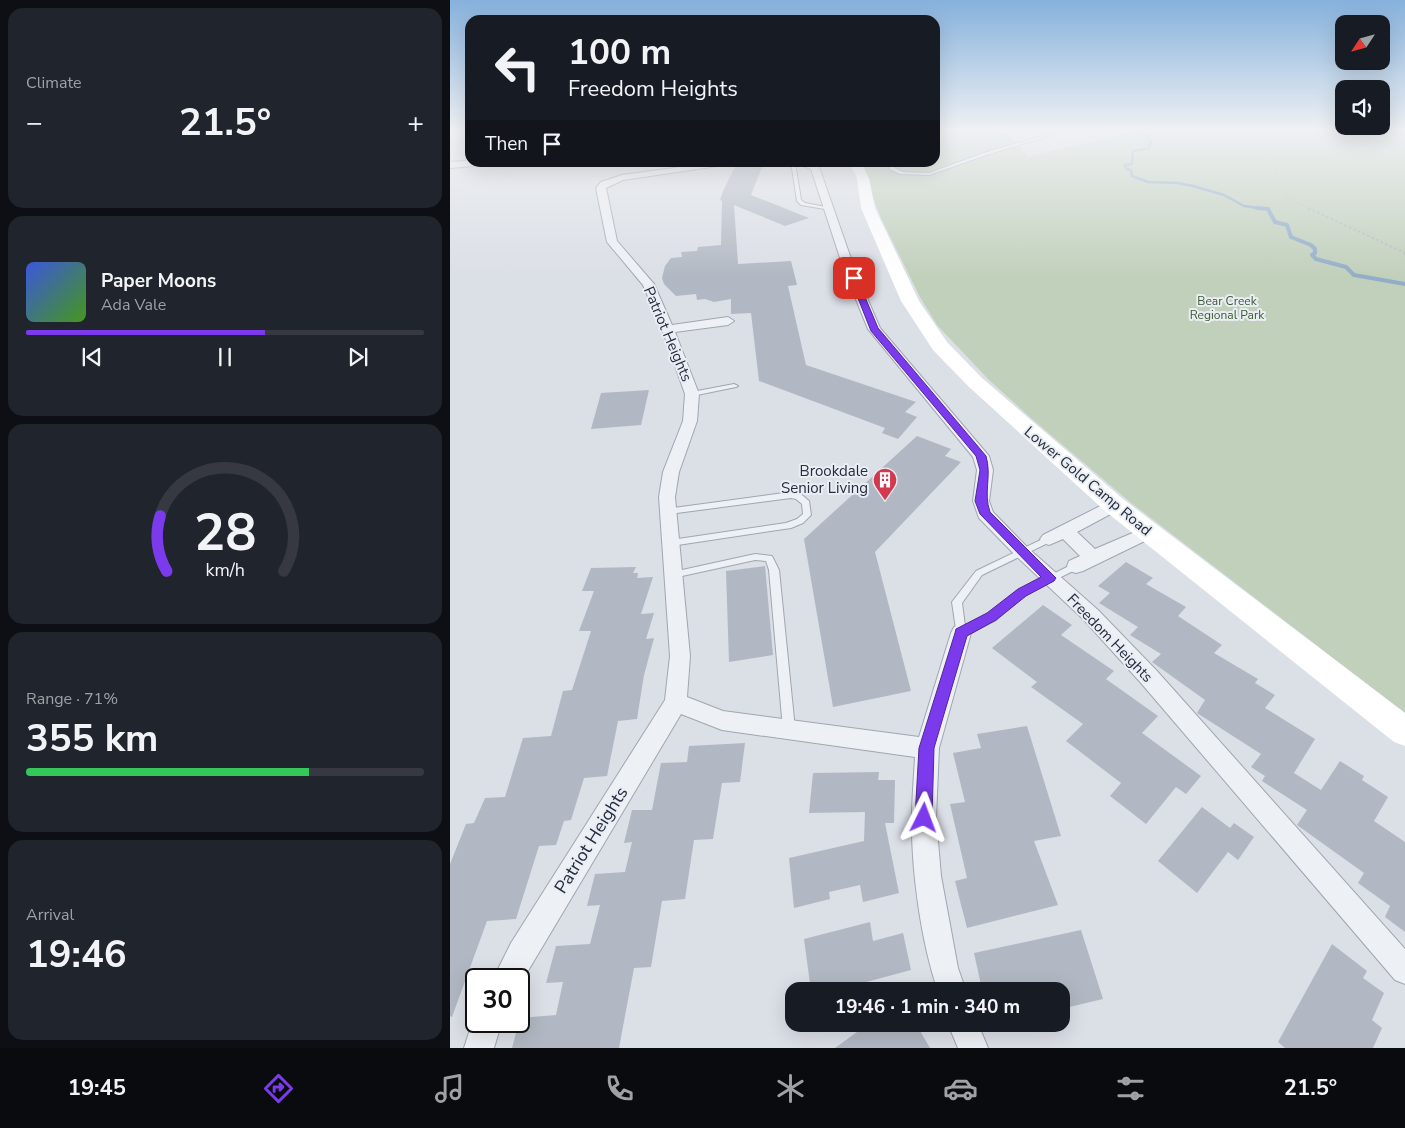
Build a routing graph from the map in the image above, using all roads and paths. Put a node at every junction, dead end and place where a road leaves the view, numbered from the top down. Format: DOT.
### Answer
graph roads {
  1 [pos="623,178"];
  2 [pos="819,178"];
  3 [pos="863,178"];
  4 [pos="1278,178"];
  5 [pos="1405,253"];
  6 [pos="728,322"];
  7 [pos="668,329"];
  8 [pos="734,386"];
  9 [pos="692,394"];
  10 [pos="1114,505"];
  11 [pos="669,511"];
  12 [pos="1065,530"];
  13 [pos="1149,532"];
  14 [pos="1048,539"];
  15 [pos="671,543"];
  16 [pos="1022,552"];
  17 [pos="1094,558"];
  18 [pos="1076,566"];
  19 [pos="674,575"];
  20 [pos="1050,578"];
  21 [pos="961,633"];
  22 [pos="676,702"];
  23 [pos="789,729"];
  24 [pos="1405,732"];
  25 [pos="927,748"];
  26 [pos="513,968"];
  27 [pos="1405,970"];
  28 [pos="949,982"];
  29 [pos="966,1032"];
  30 [pos="483,1033"];
  31 [pos="479,1048"];
  32 [pos="973,1048"];
  1 -- 7 [label="street, Patriot Heights"];
  2 -- 16 [label="street, Freedom Heights"];
  3 -- 10 [label="street, Lower Gold Camp Road"];
  4 -- 5 [label="path"];
  6 -- 7 [label="street"];
  7 -- 9 [label="street, Patriot Heights"];
  8 -- 9 [label="lane"];
  9 -- 11 [label="street, Patriot Heights"];
  10 -- 12 [label="street"];
  10 -- 13 [label="street, Lower Gold Camp Road"];
  11 -- 15 [label="street, Patriot Heights"];
  11 -- 15 [label="lane"];
  12 -- 14 [label="street"];
  12 -- 17 [label="street"];
  13 -- 17 [label="street"];
  13 -- 24 [label="street, Lower Gold Camp Road"];
  14 -- 16 [label="lane"];
  15 -- 19 [label="street, Patriot Heights"];
  16 -- 20 [label="street, Freedom Heights"];
  16 -- 21 [label="lane"];
  17 -- 18 [label="street"];
  18 -- 20 [label="lane"];
  19 -- 22 [label="street, Patriot Heights"];
  19 -- 23 [label="lane"];
  20 -- 21 [label="lane"];
  20 -- 27 [label="street, Freedom Heights"];
  21 -- 25 [label="street"];
  22 -- 23 [label="street"];
  22 -- 26 [label="street, Patriot Heights"];
  23 -- 25 [label="street"];
  25 -- 28 [label="street"];
  29 -- 32 [label="street"];
  30 -- 31 [label="street"];
}
